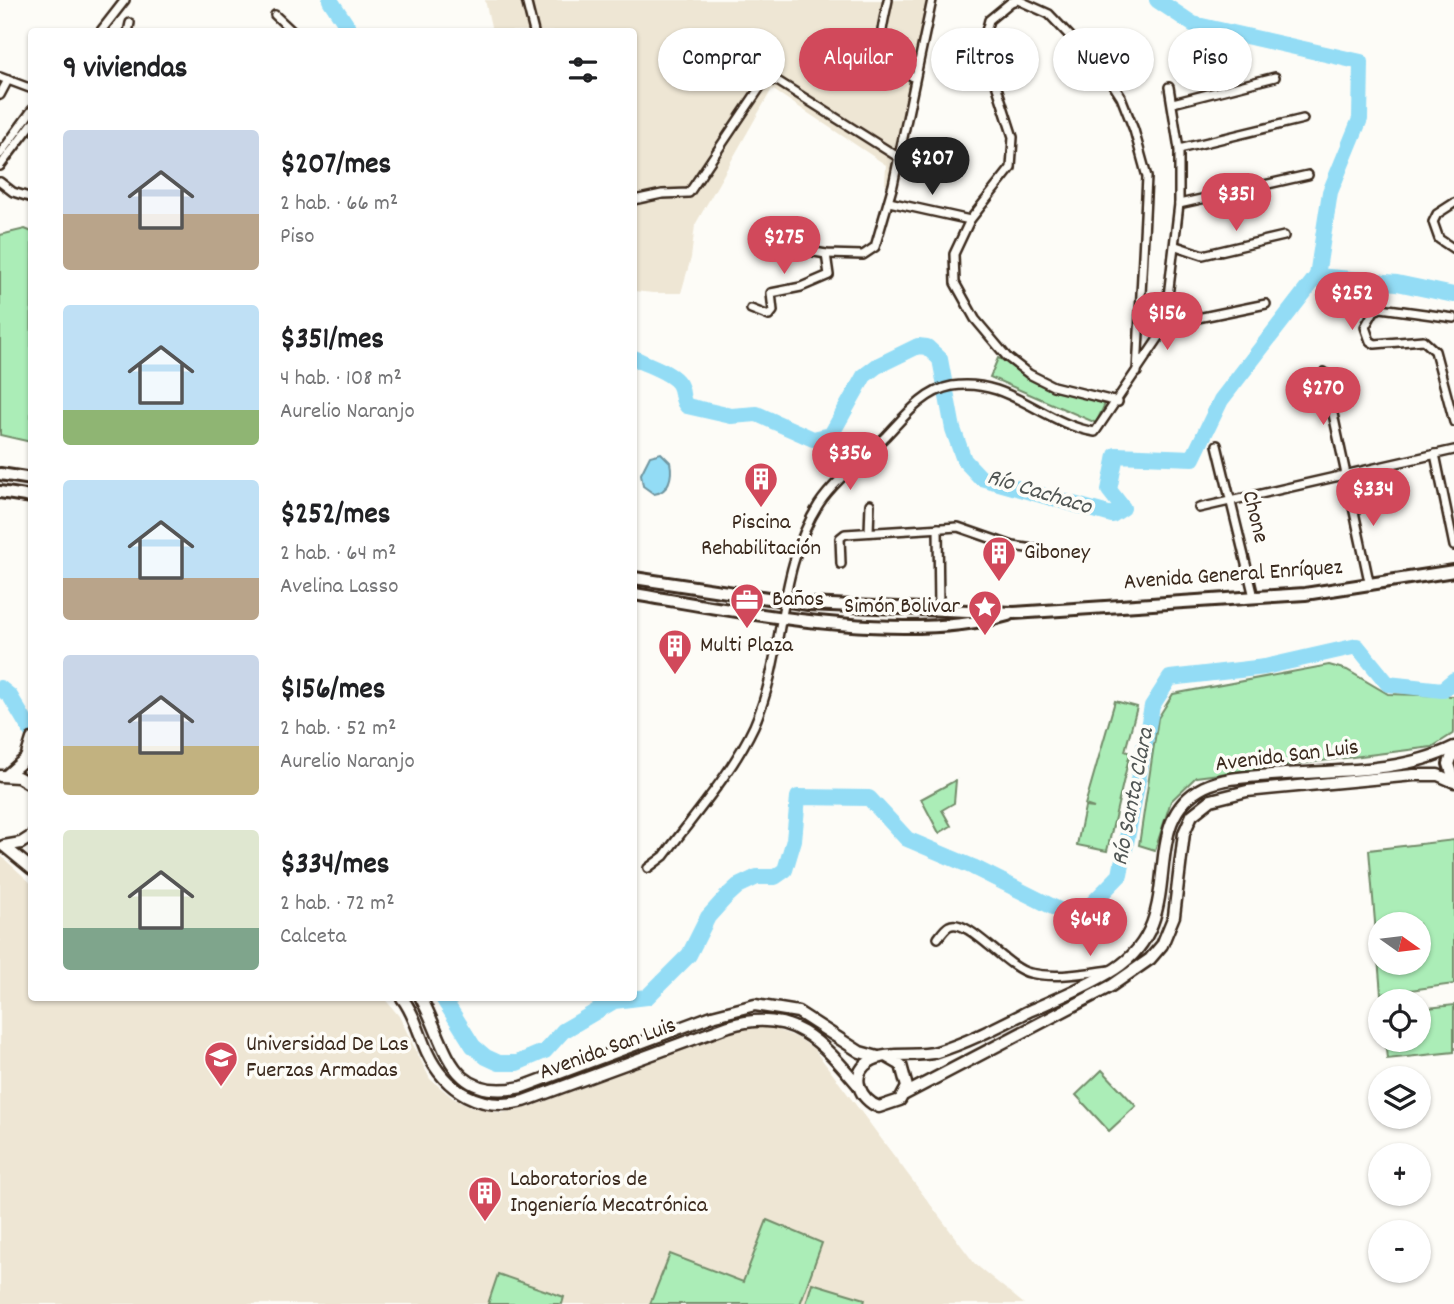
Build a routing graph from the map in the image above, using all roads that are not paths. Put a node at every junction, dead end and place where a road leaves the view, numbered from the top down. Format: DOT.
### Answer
graph roads {
  1 [pos="125,0"];
  2 [pos="526,0"];
  3 [pos="888,0"];
  4 [pos="932,0"];
  5 [pos="275,15"];
  6 [pos="103,28"];
  7 [pos="289,28"];
  8 [pos="533,28"];
  9 [pos="883,28"];
  10 [pos="917,64"];
  11 [pos="1275,77"];
  12 [pos="4,79"];
  13 [pos="28,88"];
  14 [pos="911,91"];
  15 [pos="1170,91"];
  16 [pos="0,95"];
  17 [pos="1173,103"];
  18 [pos="28,116"];
  19 [pos="1303,119"];
  20 [pos="28,129"];
  21 [pos="1179,149"];
  22 [pos="0,154"];
  23 [pos="898,157"];
  24 [pos="0,166"];
  25 [pos="1308,175"];
  26 [pos="0,182"];
  27 [pos="28,197"];
  28 [pos="637,199"];
  29 [pos="888,202"];
  30 [pos="1454,203"];
  31 [pos="1179,204"];
  32 [pos="970,220"];
  33 [pos="1284,236"];
  34 [pos="771,244"];
  35 [pos="1176,246"];
  36 [pos="1454,249"];
  37 [pos="826,254"];
  38 [pos="1266,304"];
  39 [pos="751,309"];
  40 [pos="1454,318"];
  41 [pos="1164,330"];
  42 [pos="1324,372"];
  43 [pos="1137,373"];
  44 [pos="1118,402"];
  45 [pos="1454,422"];
  46 [pos="1217,445"];
  47 [pos="1454,450"];
  48 [pos="1435,454"];
  49 [pos="0,474"];
  50 [pos="1348,475"];
  51 [pos="28,478"];
  52 [pos="0,492"];
  53 [pos="28,496"];
  54 [pos="1231,503"];
  55 [pos="870,505"];
  56 [pos="1199,508"];
  57 [pos="938,528"];
  58 [pos="869,532"];
  59 [pos="1454,546"];
  60 [pos="1040,550"];
  61 [pos="841,564"];
  62 [pos="1454,571"];
  63 [pos="637,578"];
  64 [pos="660,582"];
  65 [pos="1370,586"];
  66 [pos="637,594"];
  67 [pos="1254,597"];
  68 [pos="658,598"];
  69 [pos="783,602"];
  70 [pos="808,604"];
  71 [pos="939,610"];
  72 [pos="1014,613"];
  73 [pos="781,617"];
  74 [pos="807,619"];
  75 [pos="1454,748"];
  76 [pos="28,752"];
  77 [pos="1342,769"];
  78 [pos="4,775"];
  79 [pos="1454,781"];
  80 [pos="1344,782"];
  81 [pos="28,783"];
  82 [pos="28,839"];
  83 [pos="2,846"];
  84 [pos="28,866"];
  85 [pos="648,869"];
  86 [pos="938,938"];
  87 [pos="1112,970"];
  88 [pos="403,1001"];
  89 [pos="422,1001"];
  90 [pos="883,1058"];
  91 [pos="859,1086"];
  92 [pos="905,1094"];
  1 -- 6 [label="street"];
  2 -- 8 [label="street"];
  3 -- 9 [label="street"];
  4 -- 10 [label="street"];
  5 -- 7 [label="street"];
  11 -- 17 [label="street"];
  12 -- 13 [label="street"];
  12 -- 16 [label="street"];
  14 -- 23 [label="street"];
  15 -- 17 [label="street"];
  17 -- 21 [label="street"];
  18 -- 22 [label="street"];
  19 -- 21 [label="street"];
  20 -- 24 [label="street"];
  21 -- 31 [label="street"];
  23 -- 28 [label="street"];
  23 -- 29 [label="street"];
  25 -- 31 [label="street"];
  26 -- 27 [label="street"];
  29 -- 32 [label="street"];
  29 -- 37 [label="street"];
  30 -- 36 [label="street"];
  31 -- 35 [label="street"];
  32 -- 43 [label="street"];
  32 -- 44 [label="street"];
  33 -- 35 [label="street"];
  34 -- 37 [label="street"];
  35 -- 41 [label="street"];
  37 -- 39 [label="street"];
  38 -- 41 [label="street"];
  40 -- 45 [label="street"];
  41 -- 43 [label="street"];
  42 -- 50 [label="street"];
  43 -- 44 [label="street"];
  44 -- 69 [label="street"];
  46 -- 54 [label="street, Chone"];
  47 -- 48 [label="street"];
  48 -- 50 [label="street"];
  48 -- 59 [label="street"];
  49 -- 51 [label="main road"];
  50 -- 54 [label="street"];
  50 -- 65 [label="street"];
  52 -- 53 [label="main road"];
  54 -- 56 [label="street"];
  54 -- 67 [label="street, Chone"];
  55 -- 58 [label="street"];
  57 -- 58 [label="street"];
  57 -- 60 [label="street"];
  57 -- 71 [label="street"];
  58 -- 61 [label="street"];
  62 -- 65 [label="main road, Avenida General Enríquez"];
  63 -- 64 [label="main road, Avenida General Enríquez"];
  64 -- 68 [label="main road"];
  64 -- 69 [label="main road, Avenida General Enríquez"];
  65 -- 67 [label="main road, Avenida General Enríquez"];
  66 -- 68 [label="main road, Avenida General Enríquez"];
  67 -- 72 [label="main road, Avenida General Enríquez"];
  68 -- 73 [label="main road, Avenida General Enríquez"];
  69 -- 70 [label="main road, Avenida General Enríquez"];
  69 -- 73 [label="street"];
  70 -- 71 [label="main road, Avenida General Enríquez"];
  70 -- 74 [label="main road"];
  71 -- 72 [label="main road, Avenida General Enríquez"];
  72 -- 74 [label="main road, Avenida General Enríquez"];
  73 -- 74 [label="main road, Avenida General Enríquez"];
  73 -- 85 [label="street"];
  75 -- 77 [label="street, Avenida San Luis"];
  75 -- 79 [label="main road"];
  76 -- 78 [label="street"];
  77 -- 80 [label="street"];
  77 -- 87 [label="street, Avenida San Luis"];
  78 -- 81 [label="street"];
  79 -- 80 [label="street, Avenida San Luis"];
  80 -- 92 [label="street, Avenida San Luis"];
  82 -- 83 [label="street"];
  83 -- 84 [label="street"];
  86 -- 87 [label="street"];
  87 -- 90 [label="street, Avenida San Luis"];
  88 -- 91 [label="street, Avenida San Luis"];
  89 -- 90 [label="street, Avenida San Luis"];
  90 -- 91 [label="street"];
  90 -- 92 [label="street"];
  91 -- 92 [label="street"];
}
